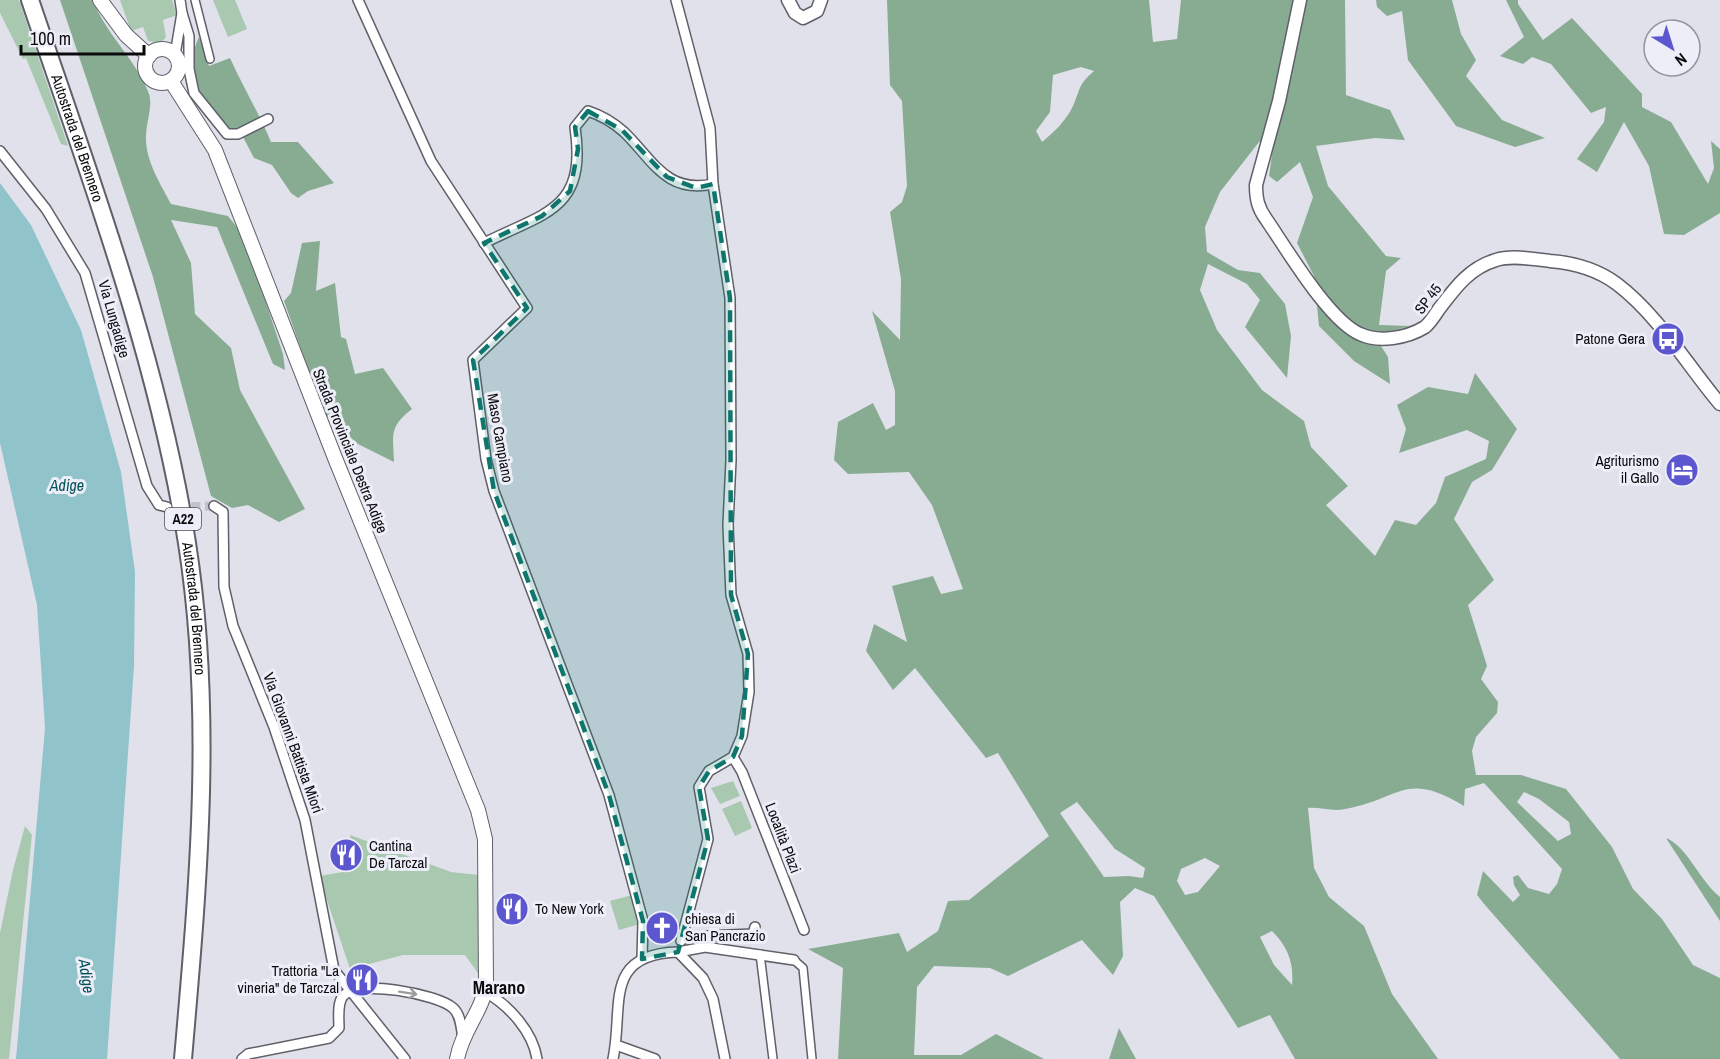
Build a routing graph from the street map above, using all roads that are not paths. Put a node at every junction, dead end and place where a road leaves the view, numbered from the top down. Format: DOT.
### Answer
graph roads {
  1 [pos="30,0"];
  2 [pos="41,0"];
  3 [pos="100,0"];
  4 [pos="180,0"];
  5 [pos="195,0"];
  6 [pos="358,0"];
  7 [pos="675,0"];
  8 [pos="788,0"];
  9 [pos="821,0"];
  10 [pos="1300,0"];
  11 [pos="182,13"];
  12 [pos="175,55"];
  13 [pos="149,56"];
  14 [pos="210,59"];
  15 [pos="171,81"];
  16 [pos="268,119"];
  17 [pos="0,151"];
  18 [pos="713,184"];
  19 [pos="484,243"];
  20 [pos="1720,404"];
  21 [pos="214,506"];
  22 [pos="167,507"];
  23 [pos="733,757"];
  24 [pos="756,927"];
  25 [pos="804,930"];
  26 [pos="682,937"];
  27 [pos="678,952"];
  28 [pos="760,954"];
  29 [pos="642,959"];
  30 [pos="794,960"];
  31 [pos="350,991"];
  32 [pos="485,992"];
  33 [pos="463,1038"];
  34 [pos="616,1045"];
  35 [pos="183,1059"];
  36 [pos="193,1059"];
  37 [pos="242,1059"];
  38 [pos="405,1059"];
  39 [pos="457,1059"];
  40 [pos="537,1059"];
  41 [pos="613,1059"];
  42 [pos="655,1059"];
  43 [pos="725,1059"];
  44 [pos="772,1059"];
  45 [pos="812,1059"];
  1 -- 35 [label="highway, Autostrada del Brennero / A22"];
  2 -- 36 [label="highway, Autostrada del Brennero / A22"];
  3 -- 13 [label="main road"];
  4 -- 11 [label="street"];
  5 -- 14 [label="street"];
  6 -- 19 [label="street, Maso Campiano"];
  7 -- 18 [label="street"];
  8 -- 9 [label="street"];
  10 -- 20 [label="street, SP 45"];
  11 -- 12 [label="street"];
  11 -- 16 [label="street"];
  12 -- 13 [label="main road"];
  12 -- 15 [label="main road"];
  13 -- 15 [label="main road"];
  15 -- 32 [label="main road, Strada Provinciale Destra Adige"];
  17 -- 22 [label="street, Via Lungadige"];
  18 -- 19 [label="street"];
  18 -- 23 [label="street"];
  19 -- 29 [label="street, Maso Campiano"];
  21 -- 31 [label="street, Via Giovanni Battista Miori"];
  23 -- 25 [label="street, Località Plazi"];
  23 -- 26 [label="street"];
  24 -- 26 [label="street"];
  26 -- 27 [label="street"];
  27 -- 28 [label="street"];
  27 -- 29 [label="street"];
  27 -- 43 [label="street"];
  28 -- 30 [label="street"];
  28 -- 44 [label="street"];
  29 -- 34 [label="street"];
  30 -- 45 [label="street"];
  31 -- 33 [label="street, one-way"];
  31 -- 37 [label="street"];
  31 -- 38 [label="street"];
  32 -- 33 [label="main road"];
  32 -- 40 [label="street"];
  33 -- 39 [label="main road"];
  34 -- 41 [label="street"];
  34 -- 42 [label="street"];
}
